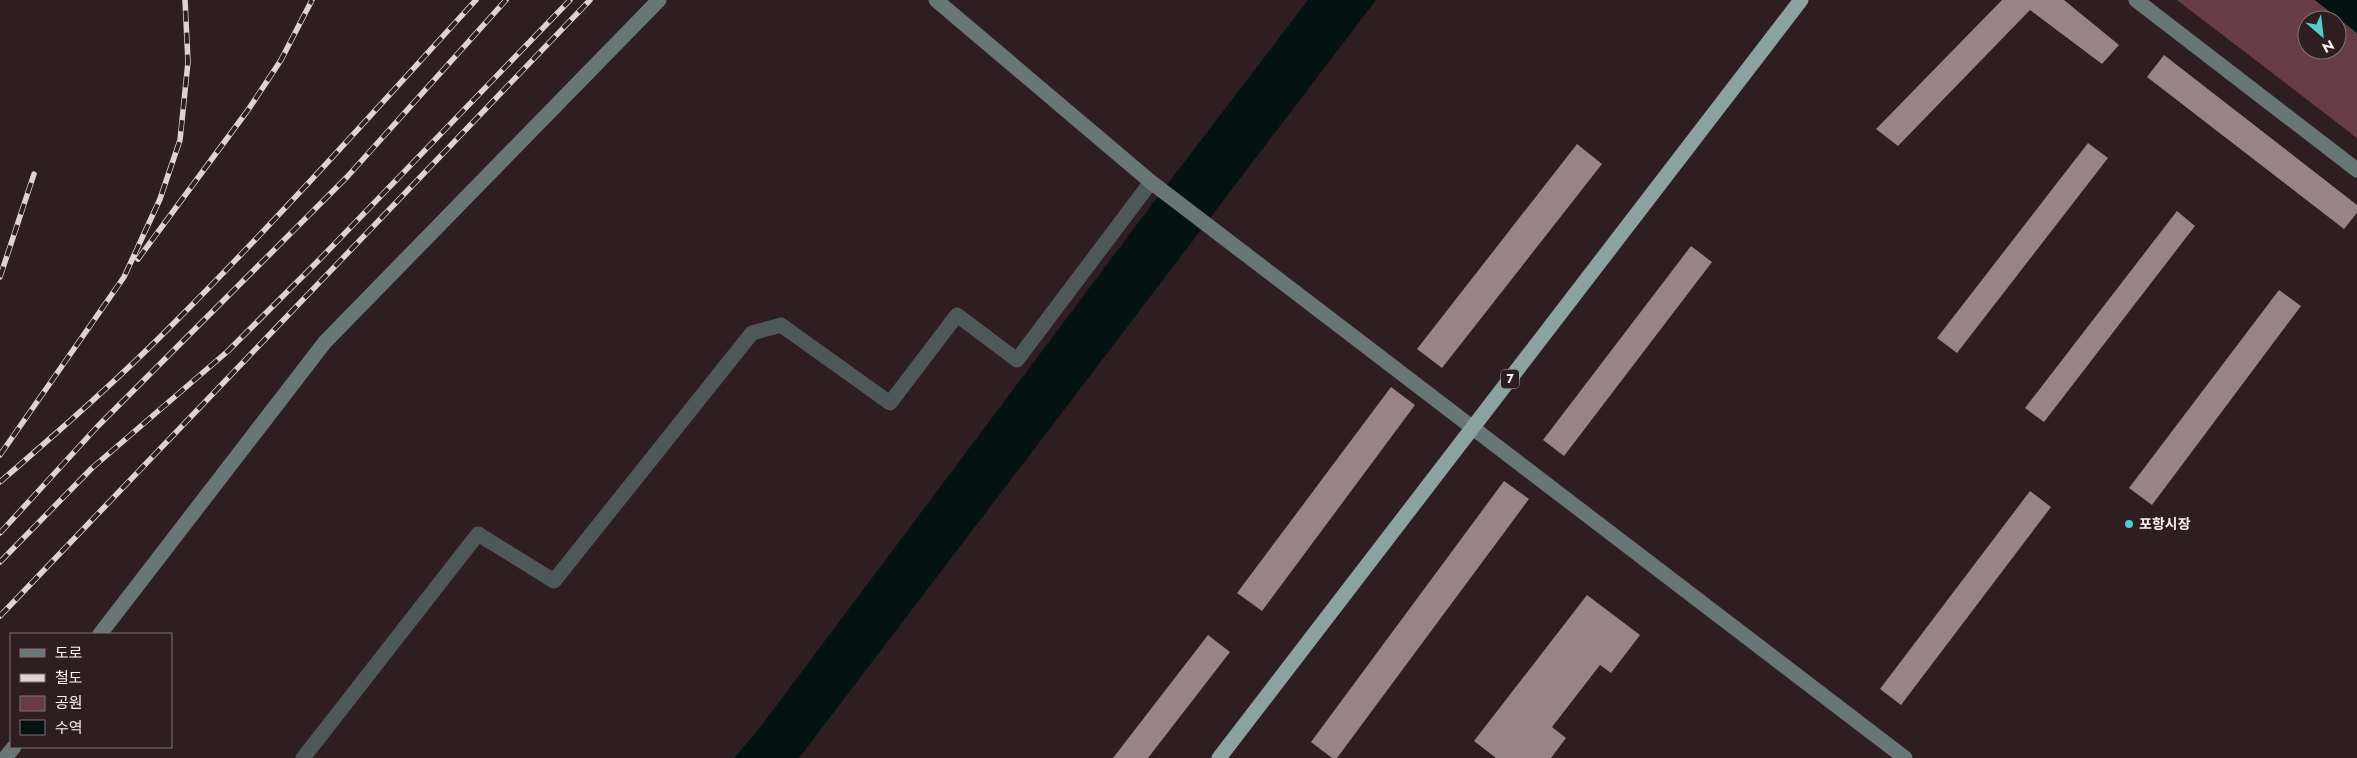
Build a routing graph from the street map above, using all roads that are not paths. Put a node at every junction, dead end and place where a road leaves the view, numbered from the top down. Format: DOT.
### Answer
graph roads {
  1 [pos="659,0"];
  2 [pos="936,0"];
  3 [pos="1801,0"];
  4 [pos="2136,0"];
  5 [pos="2357,170"];
  6 [pos="1151,182"];
  7 [pos="1472,428"];
  8 [pos="101,633"];
  9 [pos="13,748"];
  10 [pos="5,758"];
  11 [pos="303,758"];
  12 [pos="1219,758"];
  13 [pos="1905,758"];
  1 -- 8 [label="street"];
  2 -- 6 [label="street"];
  3 -- 7 [label="highway, 7"];
  4 -- 5 [label="street"];
  6 -- 7 [label="street"];
  6 -- 11 [label="street"];
  7 -- 12 [label="highway, 7"];
  7 -- 13 [label="street"];
  9 -- 10 [label="street"];
}
